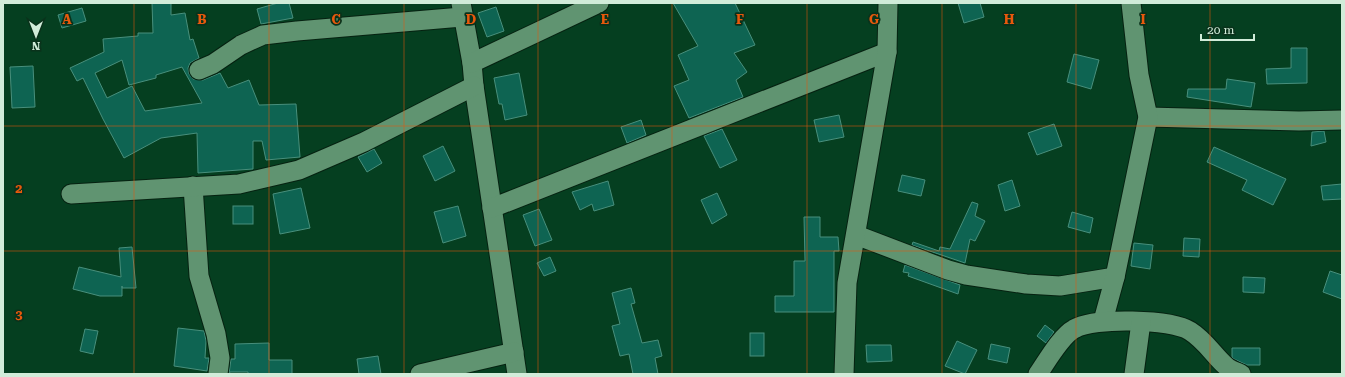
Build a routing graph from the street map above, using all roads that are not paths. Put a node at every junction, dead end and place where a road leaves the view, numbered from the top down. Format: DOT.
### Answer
graph roads {
  1 [pos="599,3"];
  2 [pos="888,3"];
  3 [pos="1131,3"];
  4 [pos="461,10"];
  5 [pos="887,52"];
  6 [pos="472,63"];
  7 [pos="199,70"];
  8 [pos="474,86"];
  9 [pos="1148,117"];
  10 [pos="1342,120"];
  11 [pos="193,186"];
  12 [pos="71,194"];
  13 [pos="492,208"];
  14 [pos="856,235"];
  15 [pos="1115,277"];
  16 [pos="1103,321"];
  17 [pos="1141,322"];
  18 [pos="514,352"];
  19 [pos="218,374"];
  20 [pos="420,374"];
  21 [pos="517,374"];
  22 [pos="844,374"];
  23 [pos="1038,374"];
  24 [pos="1134,374"];
  25 [pos="1241,374"];
  1 -- 6 [label="street"];
  2 -- 5 [label="street"];
  3 -- 9 [label="street"];
  4 -- 6 [label="street"];
  4 -- 7 [label="street"];
  5 -- 13 [label="street"];
  5 -- 14 [label="street"];
  6 -- 8 [label="street"];
  8 -- 11 [label="street"];
  8 -- 13 [label="street"];
  9 -- 10 [label="street"];
  9 -- 15 [label="street"];
  11 -- 12 [label="street"];
  11 -- 19 [label="street"];
  13 -- 18 [label="street"];
  14 -- 15 [label="street"];
  14 -- 22 [label="street"];
  15 -- 16 [label="street"];
  16 -- 17 [label="street"];
  16 -- 23 [label="street"];
  17 -- 24 [label="street"];
  17 -- 25 [label="street"];
  18 -- 20 [label="street"];
  18 -- 21 [label="street"];
}
